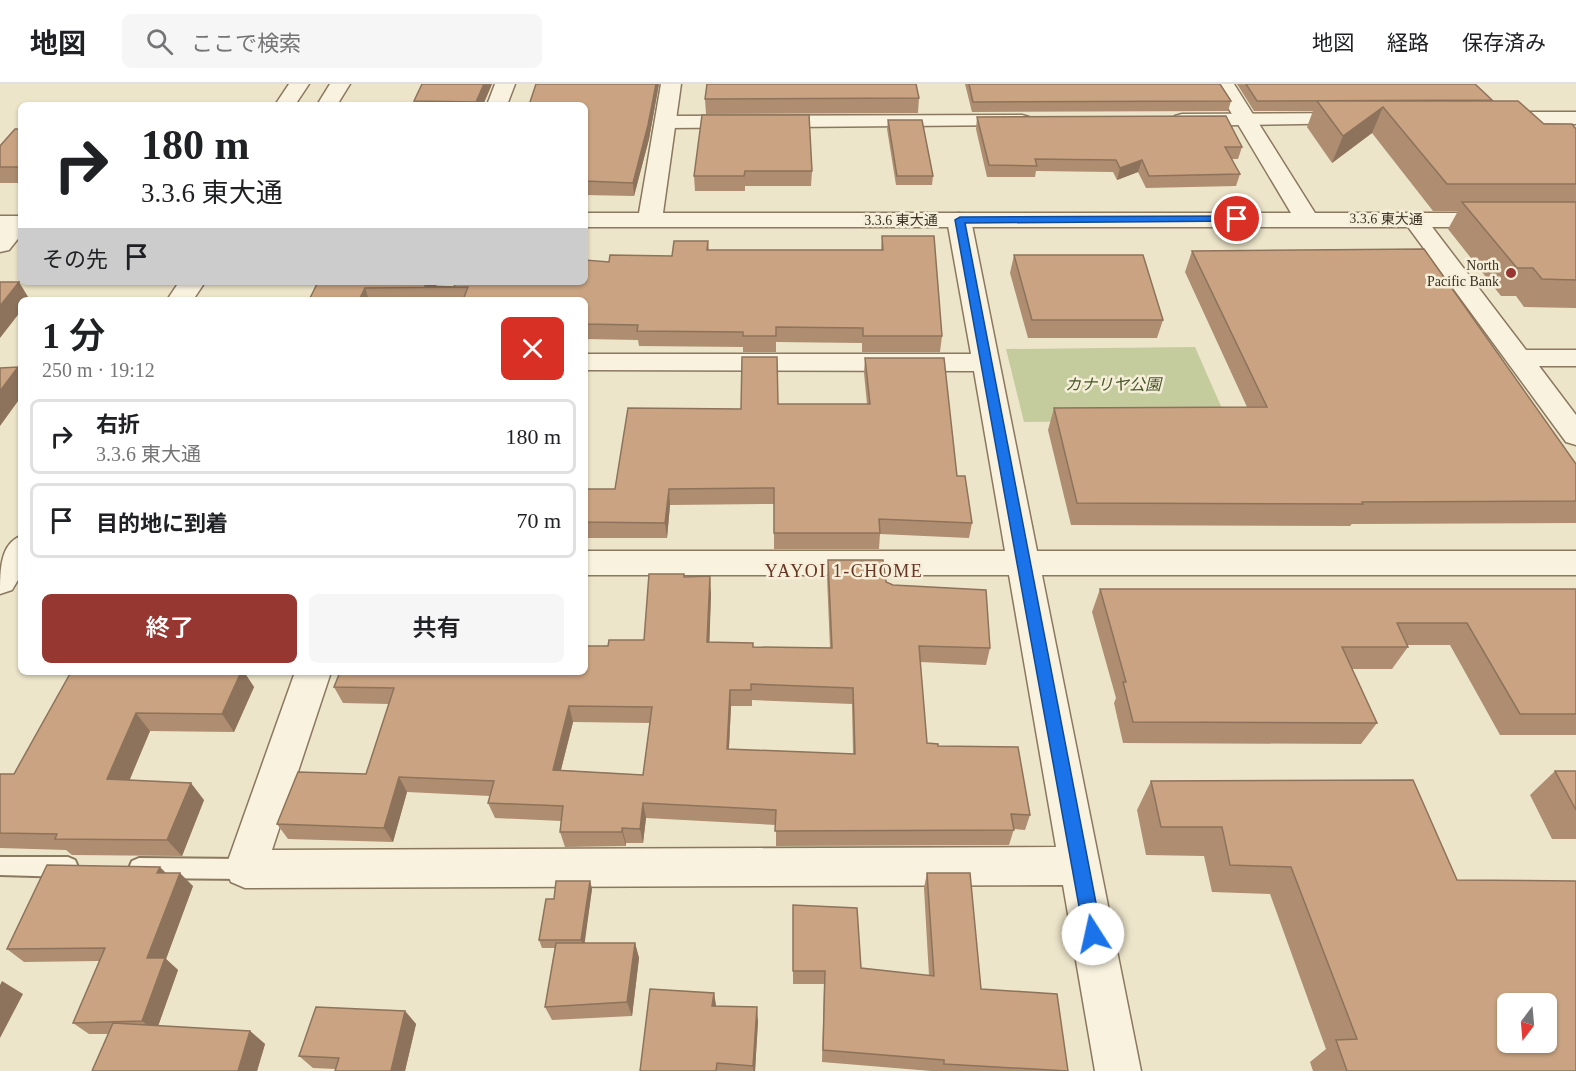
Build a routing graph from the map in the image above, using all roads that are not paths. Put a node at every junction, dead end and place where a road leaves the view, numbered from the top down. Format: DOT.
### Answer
graph roads {
  1 [pos="299,84"];
  2 [pos="339,84"];
  3 [pos="505,84"];
  4 [pos="671,84"];
  5 [pos="1224,84"];
  6 [pos="287,102"];
  7 [pos="329,102"];
  8 [pos="498,102"];
  9 [pos="1576,118"];
  10 [pos="1375,119"];
  11 [pos="1470,119"];
  12 [pos="1044,120"];
  13 [pos="1163,120"];
  14 [pos="1246,120"];
  15 [pos="665,122"];
  16 [pos="1306,218"];
  17 [pos="1415,219"];
  18 [pos="588,220"];
  19 [pos="650,220"];
  20 [pos="960,220"];
  21 [pos="1576,220"];
  22 [pos="13,223"];
  23 [pos="0,244"];
  24 [pos="1519,358"];
  25 [pos="1576,358"];
  26 [pos="588,362"];
  27 [pos="987,363"];
  28 [pos="1576,435"];
  29 [pos="18,553"];
  30 [pos="588,563"];
  31 [pos="1025,563"];
  32 [pos="1576,563"];
  33 [pos="0,581"];
  34 [pos="312,675"];
  35 [pos="0,866"];
  36 [pos="1080,866"];
  37 [pos="93,867"];
  38 [pos="116,867"];
  39 [pos="245,869"];
  40 [pos="1118,1071"];
  1 -- 6 [label="street"];
  2 -- 7 [label="street"];
  3 -- 8 [label="street"];
  4 -- 15 [label="street"];
  5 -- 14 [label="street"];
  9 -- 11 [label="street"];
  10 -- 14 [label="street"];
  12 -- 15 [label="street"];
  13 -- 14 [label="street"];
  14 -- 16 [label="street"];
  15 -- 19 [label="street"];
  16 -- 17 [label="street, 3.3.6 東大通"];
  16 -- 20 [label="street, 3.3.6 東大通"];
  17 -- 21 [label="street, 3.3.6 東大通"];
  17 -- 24 [label="street"];
  18 -- 19 [label="street, 3.3.6 東大通"];
  19 -- 20 [label="street, 3.3.6 東大通"];
  20 -- 27 [label="street"];
  22 -- 23 [label="street"];
  24 -- 25 [label="street"];
  24 -- 28 [label="street"];
  26 -- 27 [label="street"];
  27 -- 31 [label="street"];
  29 -- 33 [label="street"];
  30 -- 31 [label="street"];
  31 -- 32 [label="street"];
  31 -- 36 [label="street"];
  34 -- 39 [label="street"];
  35 -- 37 [label="lane"];
  36 -- 39 [label="street"];
  36 -- 40 [label="street"];
  38 -- 39 [label="lane"];
}
